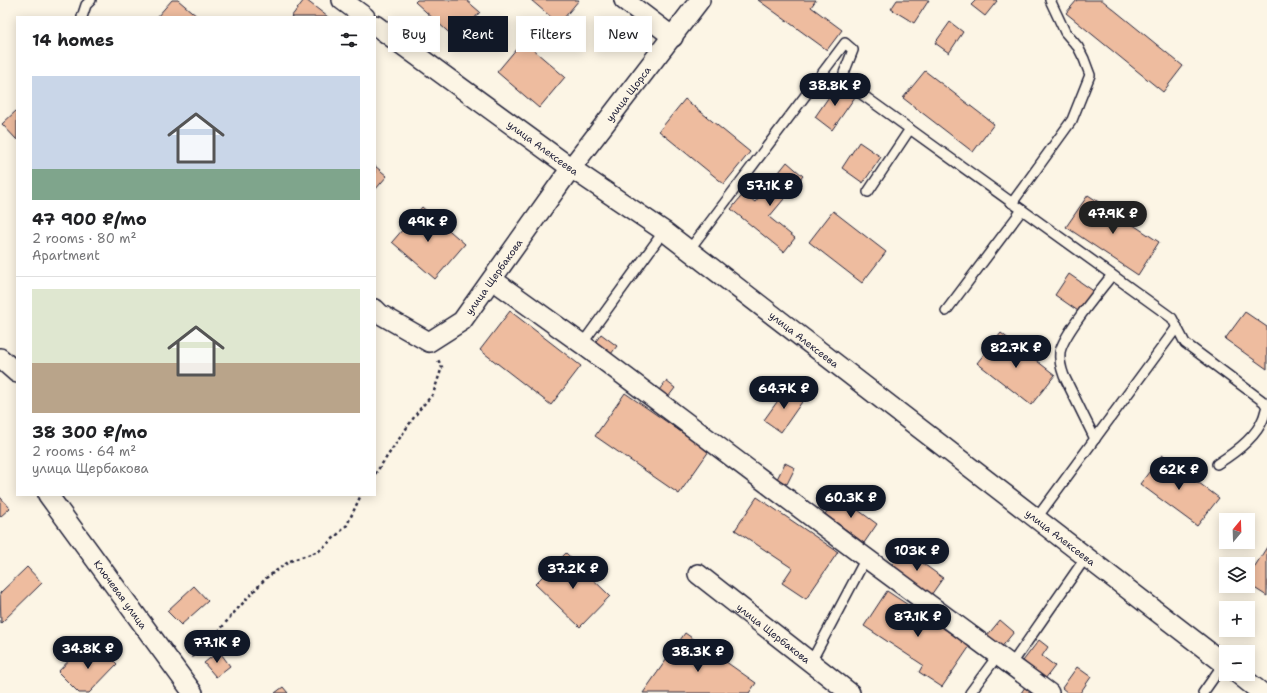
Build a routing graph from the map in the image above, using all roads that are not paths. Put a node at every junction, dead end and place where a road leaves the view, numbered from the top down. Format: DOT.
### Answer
graph roads {
  1 [pos="91,0"];
  2 [pos="342,0"];
  3 [pos="624,0"];
  4 [pos="700,0"];
  5 [pos="1050,0"];
  6 [pos="82,16"];
  7 [pos="364,16"];
  8 [pos="376,26"];
  9 [pos="673,37"];
  10 [pos="910,129"];
  11 [pos="571,168"];
  12 [pos="868,192"];
  13 [pos="1012,203"];
  14 [pos="1022,210"];
  15 [pos="664,231"];
  16 [pos="689,250"];
  17 [pos="1112,275"];
  18 [pos="493,280"];
  19 [pos="376,310"];
  20 [pos="946,311"];
  21 [pos="1177,327"];
  22 [pos="582,344"];
  23 [pos="0,358"];
  24 [pos="16,372"];
  25 [pos="1095,438"];
  26 [pos="1217,464"];
  27 [pos="49,496"];
  28 [pos="1036,519"];
  29 [pos="1086,557"];
  30 [pos="866,558"];
  31 [pos="698,574"];
  32 [pos="1219,659"];
  33 [pos="1004,660"];
  34 [pos="810,662"];
  35 [pos="1219,677"];
  36 [pos="1247,681"];
  37 [pos="194,693"];
  38 [pos="850,693"];
  39 [pos="970,693"];
  40 [pos="1049,693"];
  41 [pos="1203,693"];
  42 [pos="1262,693"];
  1 -- 6 [label="lane"];
  2 -- 7 [label="street"];
  3 -- 9 [label="street"];
  4 -- 9 [label="street, улица Щорса"];
  5 -- 13 [label="lane"];
  8 -- 11 [label="street, улица Алексеева"];
  9 -- 11 [label="street, улица Щорса"];
  10 -- 12 [label="lane"];
  10 -- 13 [label="lane"];
  10 -- 16 [label="lane"];
  11 -- 15 [label="street, улица Алексеева"];
  11 -- 18 [label="street, улица Щербакова"];
  13 -- 14 [label="lane"];
  14 -- 17 [label="lane"];
  14 -- 20 [label="lane"];
  15 -- 16 [label="street, улица Алексеева"];
  15 -- 22 [label="lane"];
  16 -- 28 [label="street, улица Алексеева"];
  17 -- 21 [label="lane"];
  17 -- 25 [label="lane"];
  18 -- 19 [label="street, улица Щербакова"];
  18 -- 22 [label="street"];
  21 -- 25 [label="lane"];
  21 -- 26 [label="lane"];
  22 -- 30 [label="street"];
  23 -- 24 [label="street"];
  25 -- 28 [label="lane"];
  27 -- 37 [label="street, Ключевая улица"];
  28 -- 29 [label="street, улица Алексеева"];
  29 -- 32 [label="street, улица Алексеева"];
  29 -- 33 [label="lane"];
  30 -- 33 [label="street"];
  30 -- 34 [label="lane"];
  31 -- 34 [label="street, улица Щербакова"];
  33 -- 39 [label="lane"];
  33 -- 40 [label="street"];
  34 -- 38 [label="street, улица Щербакова"];
  35 -- 41 [label="lane"];
  36 -- 42 [label="street, улица Алексеева"];
}
